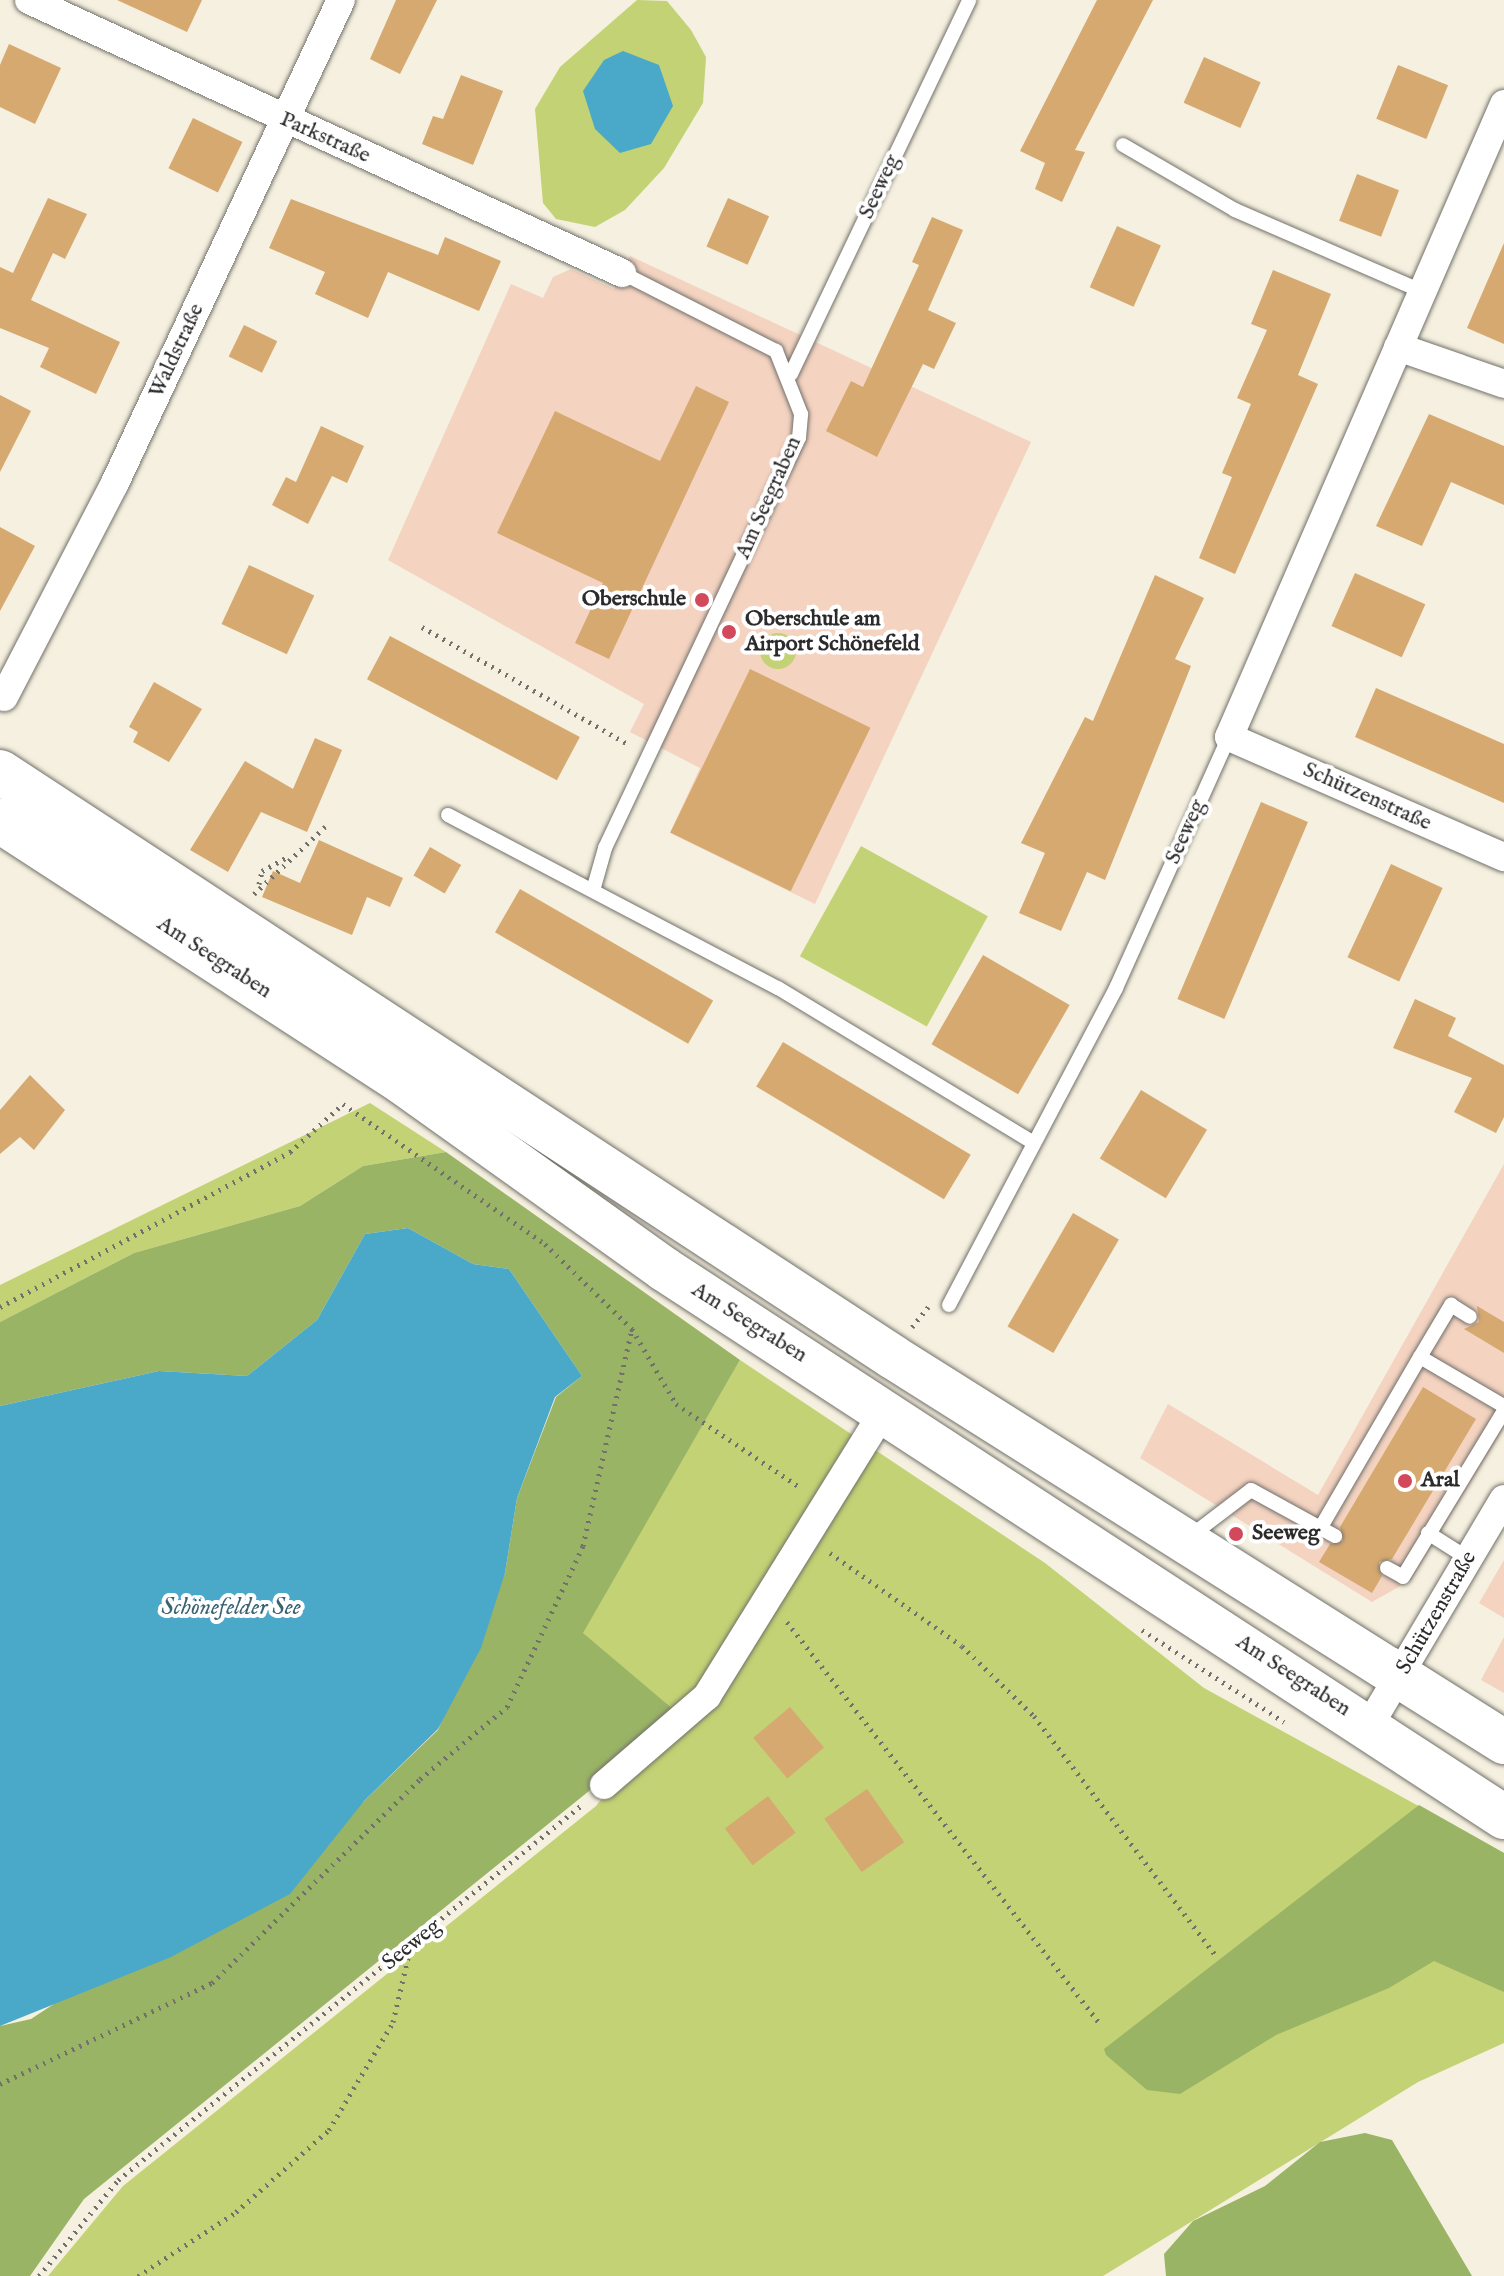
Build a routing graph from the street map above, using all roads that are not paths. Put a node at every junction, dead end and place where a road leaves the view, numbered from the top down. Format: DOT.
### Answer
graph roads {
  1 [pos="29,0"];
  2 [pos="341,0"];
  3 [pos="969,0"];
  4 [pos="1504,104"];
  5 [pos="287,121"];
  6 [pos="1123,145"];
  7 [pos="622,273"];
  8 [pos="1421,291"];
  9 [pos="1398,347"];
  10 [pos="791,374"];
  11 [pos="1504,384"];
  12 [pos="4,697"];
  13 [pos="1229,737"];
  14 [pos="0,772"];
  15 [pos="448,815"];
  16 [pos="0,821"];
  17 [pos="1504,857"];
  18 [pos="594,887"];
  19 [pos="1031,1141"];
  20 [pos="949,1305"];
  21 [pos="1470,1317"];
  22 [pos="1420,1357"];
  23 [pos="885,1409"];
  24 [pos="1504,1409"];
  25 [pos="1504,1499"];
  26 [pos="1321,1527"];
  27 [pos="1428,1533"];
  28 [pos="1335,1536"];
  29 [pos="1184,1541"];
  30 [pos="1469,1559"];
  31 [pos="1387,1568"];
  32 [pos="1400,1678"];
  33 [pos="1369,1726"];
  34 [pos="1504,1742"];
  35 [pos="604,1785"];
  36 [pos="1504,1817"];
  1 -- 5 [label="street, Parkstraße"];
  2 -- 5 [label="street, Waldstraße"];
  3 -- 10 [label="lane, Seeweg"];
  4 -- 8 [label="street, Seeweg"];
  5 -- 7 [label="street, Parkstraße"];
  5 -- 12 [label="street, Waldstraße"];
  6 -- 8 [label="lane"];
  7 -- 10 [label="lane"];
  8 -- 9 [label="street, Seeweg"];
  9 -- 11 [label="street"];
  9 -- 13 [label="street, Seeweg"];
  10 -- 18 [label="lane, Am Seegraben"];
  13 -- 17 [label="street, Schützenstraße"];
  13 -- 19 [label="lane, Seeweg"];
  14 -- 29 [label="main road, Am Seegraben"];
  15 -- 18 [label="lane"];
  16 -- 23 [label="main road, Am Seegraben"];
  18 -- 19 [label="lane"];
  19 -- 20 [label="lane, Seeweg"];
  21 -- 22 [label="lane"];
  22 -- 24 [label="lane"];
  22 -- 26 [label="lane"];
  23 -- 33 [label="main road, Am Seegraben"];
  23 -- 35 [label="street"];
  24 -- 27 [label="lane"];
  25 -- 30 [label="street, Schützenstraße"];
  26 -- 28 [label="lane"];
  26 -- 29 [label="lane"];
  27 -- 30 [label="lane"];
  27 -- 31 [label="lane"];
  29 -- 32 [label="main road, Am Seegraben"];
  30 -- 32 [label="street, Schützenstraße"];
  32 -- 33 [label="street, Schützenstraße"];
  32 -- 34 [label="main road, Am Seegraben"];
  33 -- 36 [label="main road, Am Seegraben"];
}
